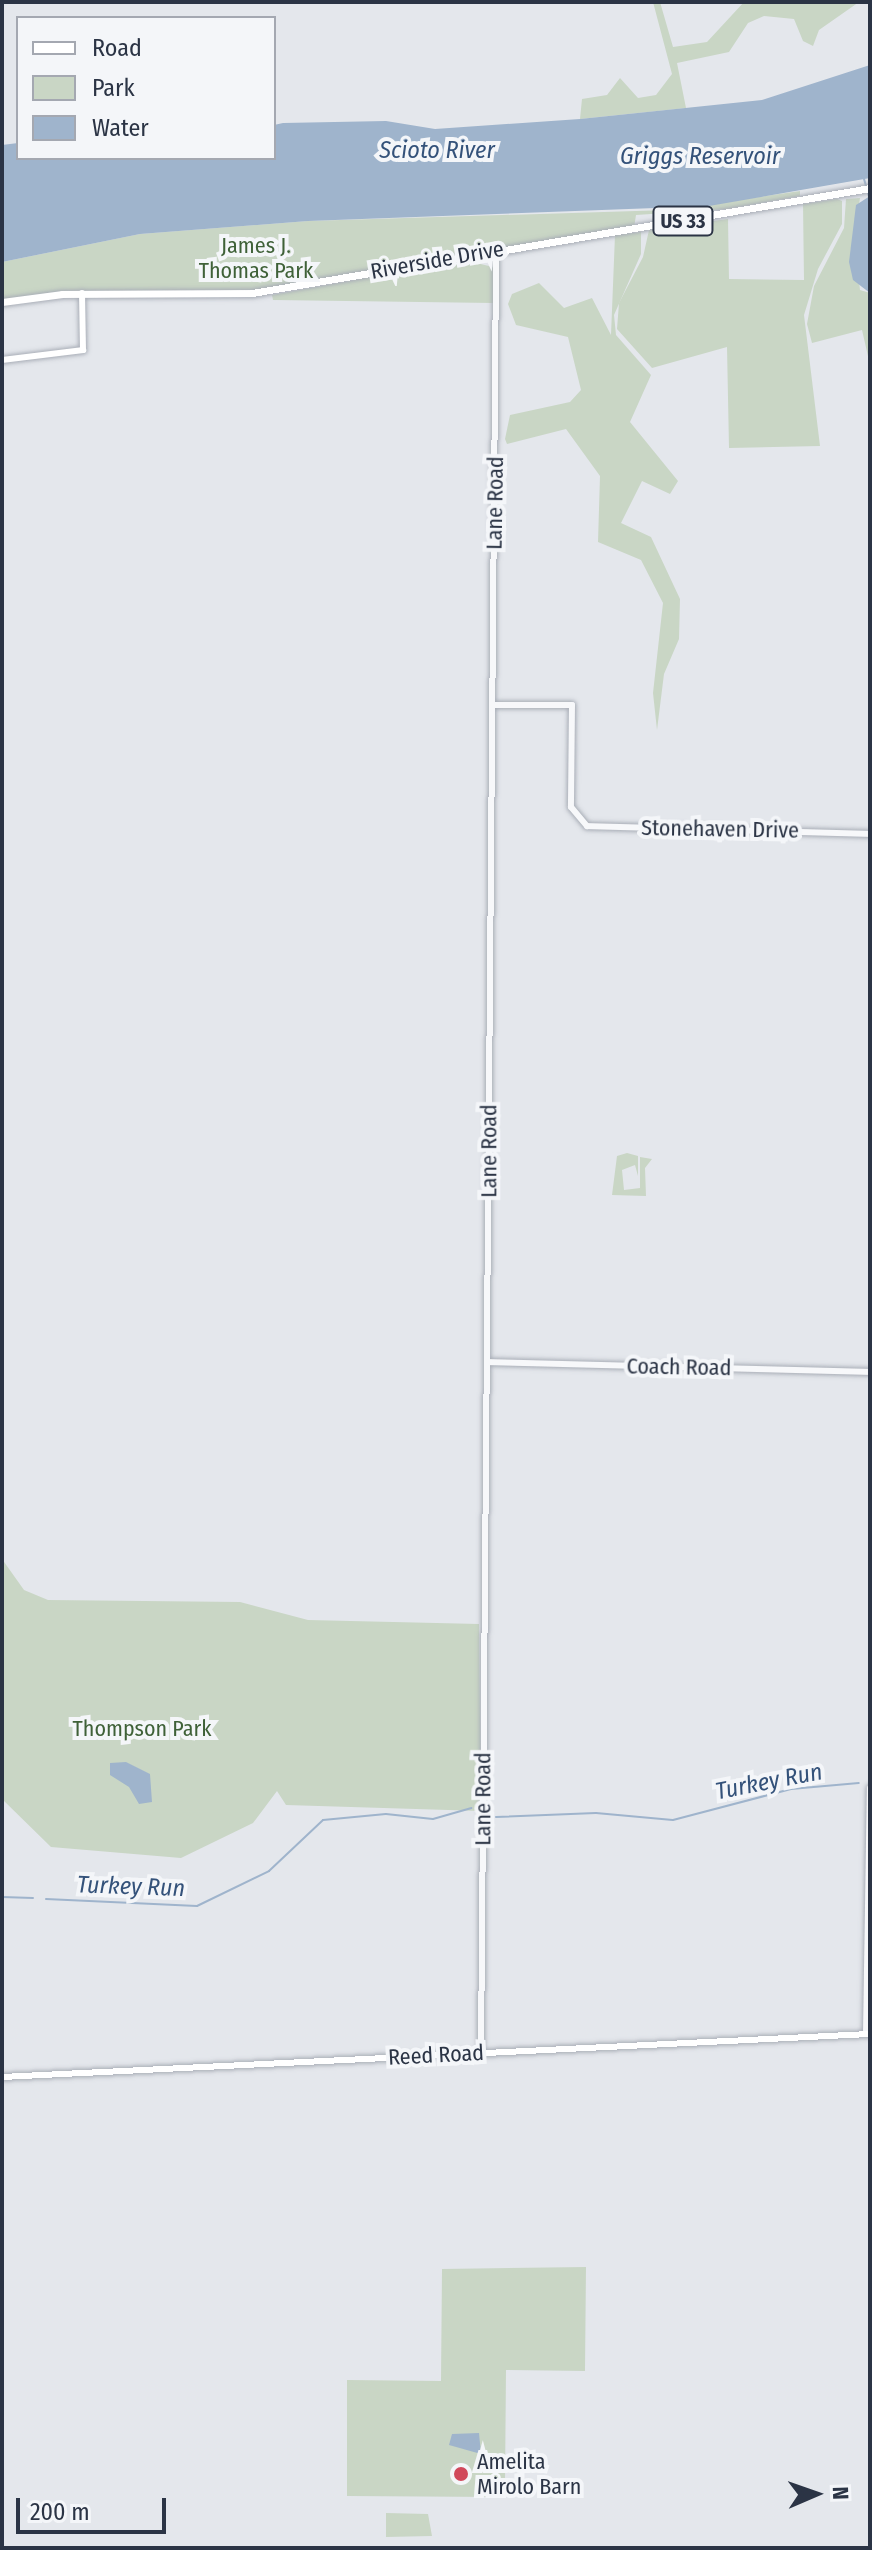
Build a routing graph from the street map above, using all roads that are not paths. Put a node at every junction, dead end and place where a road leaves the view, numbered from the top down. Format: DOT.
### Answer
graph roads {
  1 [pos="866,188"];
  2 [pos="496,250"];
  3 [pos="82,293"];
  4 [pos="2,302"];
  5 [pos="2,360"];
  6 [pos="493,705"];
  7 [pos="870,834"];
  8 [pos="488,1362"];
  9 [pos="870,1372"];
  10 [pos="870,1788"];
  11 [pos="868,2034"];
  12 [pos="481,2053"];
  13 [pos="2,2077"];
  1 -- 2 [label="main road, Riverside Drive / US 33"];
  2 -- 3 [label="main road, Riverside Drive / US 33"];
  2 -- 6 [label="street, Lane Road"];
  3 -- 4 [label="main road, Riverside Drive / US 33"];
  3 -- 5 [label="main road"];
  6 -- 7 [label="street, Stonehaven Drive"];
  6 -- 8 [label="street, Lane Road"];
  8 -- 9 [label="street, Coach Road"];
  8 -- 12 [label="street, Lane Road"];
  10 -- 11 [label="street"];
  11 -- 12 [label="main road, Reed Road"];
  12 -- 13 [label="main road, Reed Road"];
}
